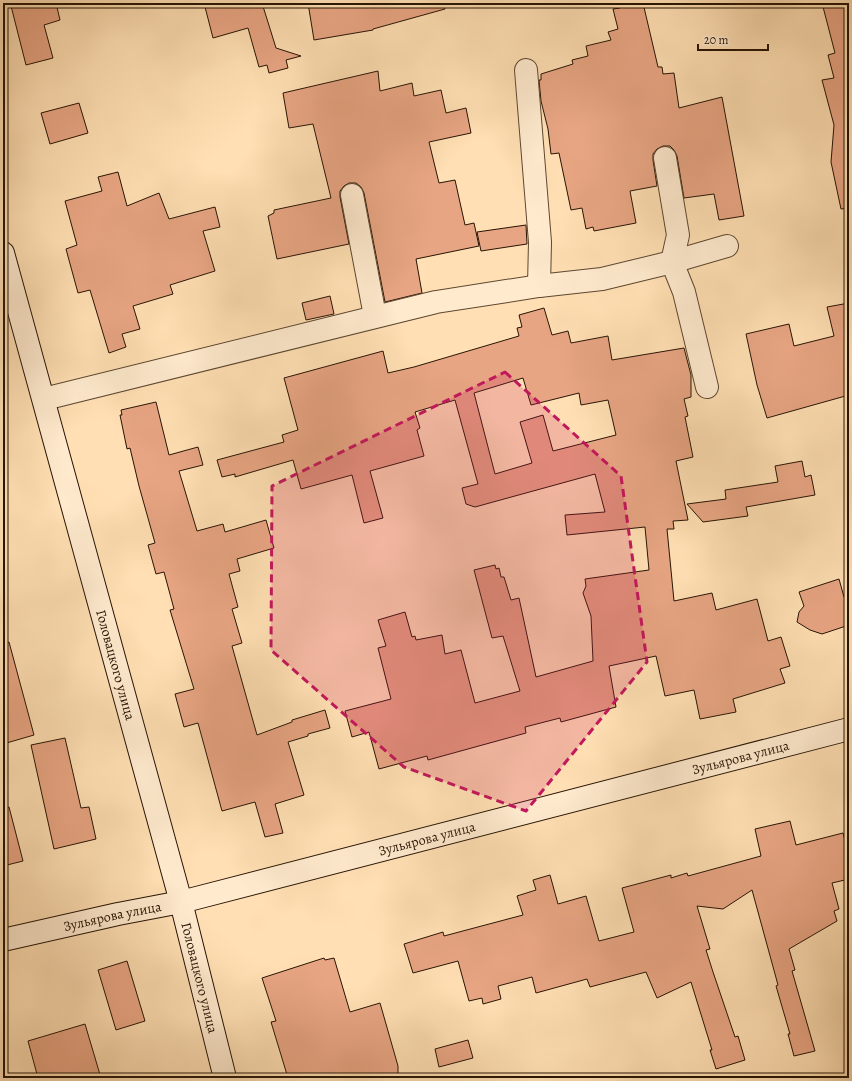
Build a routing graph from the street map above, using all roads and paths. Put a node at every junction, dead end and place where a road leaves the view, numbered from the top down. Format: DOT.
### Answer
graph roads {
  1 [pos="526,70"];
  2 [pos="665,158"];
  3 [pos="352,195"];
  4 [pos="727,246"];
  5 [pos="3,253"];
  6 [pos="672,262"];
  7 [pos="539,286"];
  8 [pos="375,316"];
  9 [pos="707,387"];
  10 [pos="44,399"];
  11 [pos="849,729"];
  12 [pos="181,902"];
  13 [pos="3,940"];
  14 [pos="225,1078"];
  1 -- 7 [label="street"];
  2 -- 6 [label="street"];
  3 -- 8 [label="street"];
  4 -- 6 [label="street"];
  5 -- 10 [label="street, Головацкого улица"];
  6 -- 7 [label="street"];
  6 -- 9 [label="street"];
  7 -- 8 [label="street"];
  8 -- 10 [label="street"];
  10 -- 12 [label="street, Головацкого улица"];
  11 -- 12 [label="street, Зульярова улица"];
  12 -- 13 [label="street, Зульярова улица"];
  12 -- 14 [label="street, Головацкого улица"];
}
